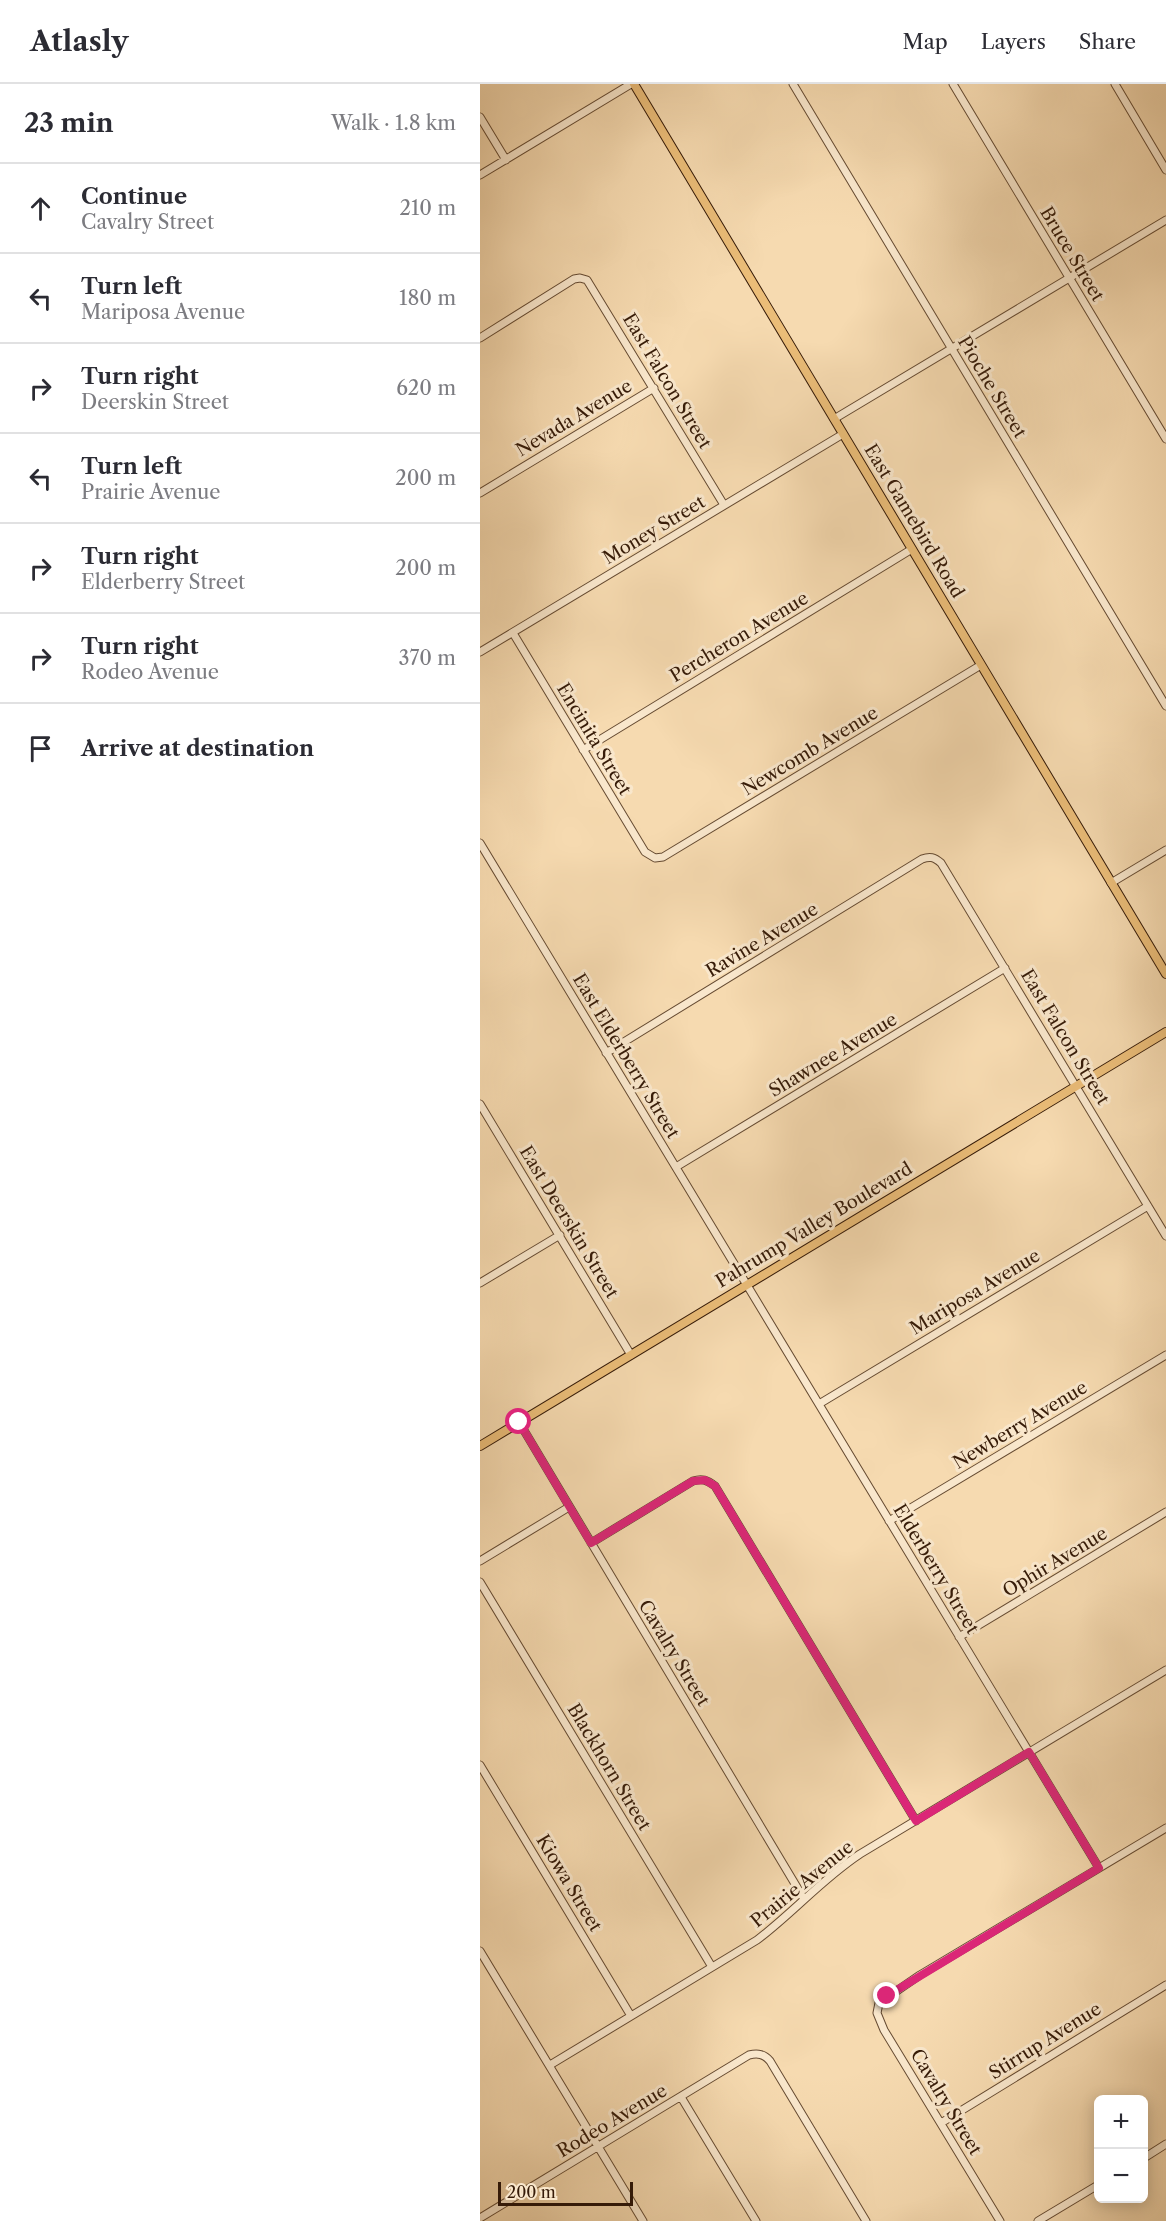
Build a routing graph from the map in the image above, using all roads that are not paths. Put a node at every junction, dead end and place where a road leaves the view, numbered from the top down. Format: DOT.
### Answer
graph roads {
  1 [pos="632,84"];
  2 [pos="793,84"];
  3 [pos="953,84"];
  4 [pos="1115,84"];
  5 [pos="480,117"];
  6 [pos="506,160"];
  7 [pos="1166,170"];
  8 [pos="480,175"];
  9 [pos="1166,220"];
  10 [pos="1070,279"];
  11 [pos="480,338"];
  12 [pos="951,348"];
  13 [pos="654,388"];
  14 [pos="834,419"];
  15 [pos="843,434"];
  16 [pos="1166,439"];
  17 [pos="480,493"];
  18 [pos="724,505"];
  19 [pos="912,549"];
  20 [pos="513,633"];
  21 [pos="480,652"];
  22 [pos="981,665"];
  23 [pos="1166,706"];
  24 [pos="583,750"];
  25 [pos="480,843"];
  26 [pos="1166,850"];
  27 [pos="934,857"];
  28 [pos="652,858"];
  29 [pos="1111,883"];
  30 [pos="1005,968"];
  31 [pos="1166,974"];
  32 [pos="1166,1032"];
  33 [pos="606,1053"];
  34 [pos="1076,1086"];
  35 [pos="480,1104"];
  36 [pos="676,1167"];
  37 [pos="1148,1206"];
  38 [pos="560,1235"];
  39 [pos="1166,1236"];
  40 [pos="480,1283"];
  41 [pos="747,1284"];
  42 [pos="1166,1354"];
  43 [pos="631,1355"];
  44 [pos="819,1404"];
  45 [pos="519,1422"];
  46 [pos="480,1446"];
  47 [pos="569,1507"];
  48 [pos="1166,1512"];
  49 [pos="890,1521"];
  50 [pos="591,1543"];
  51 [pos="480,1561"];
  52 [pos="480,1582"];
  53 [pos="959,1637"];
  54 [pos="1166,1670"];
  55 [pos="1029,1752"];
  56 [pos="480,1765"];
  57 [pos="916,1821"];
  58 [pos="1166,1828"];
  59 [pos="1099,1868"];
  60 [pos="804,1899"];
  61 [pos="480,1951"];
  62 [pos="712,1967"];
  63 [pos="1166,1985"];
  64 [pos="631,2016"];
  65 [pos="550,2065"];
  66 [pos="681,2097"];
  67 [pos="940,2123"];
  68 [pos="1166,2144"];
  69 [pos="598,2146"];
  70 [pos="1148,2155"];
  71 [pos="1094,2187"];
  72 [pos="480,2218"];
  73 [pos="643,2221"];
  74 [pos="756,2221"];
  75 [pos="866,2221"];
  76 [pos="1000,2221"];
  77 [pos="1038,2221"];
  1 -- 6 [label="street"];
  1 -- 14 [label="main road, East Gamebird Road"];
  2 -- 12 [label="street, Pioche Street"];
  3 -- 10 [label="street, Bruce Street"];
  4 -- 7 [label="street"];
  5 -- 6 [label="street"];
  6 -- 8 [label="street"];
  9 -- 10 [label="street"];
  10 -- 12 [label="street"];
  10 -- 16 [label="street, Bruce Street"];
  11 -- 13 [label="street, East Falcon Street"];
  12 -- 14 [label="street"];
  12 -- 23 [label="street, Pioche Street"];
  13 -- 17 [label="street, Nevada Avenue"];
  13 -- 18 [label="street, East Falcon Street"];
  14 -- 15 [label="main road, East Gamebird Road"];
  15 -- 18 [label="street, Money Street"];
  15 -- 19 [label="main road, East Gamebird Road"];
  18 -- 20 [label="street, Money Street"];
  19 -- 22 [label="main road, East Gamebird Road"];
  19 -- 24 [label="street, Percheron Avenue"];
  20 -- 21 [label="street, Money Street"];
  20 -- 24 [label="street, Encinita Street"];
  22 -- 28 [label="street, Newcomb Avenue"];
  22 -- 29 [label="main road, East Gamebird Road"];
  24 -- 28 [label="street, Encinita Street"];
  25 -- 33 [label="street, East Elderberry Street"];
  26 -- 29 [label="street"];
  27 -- 30 [label="street, East Falcon Street"];
  27 -- 33 [label="street, Ravine Avenue"];
  29 -- 31 [label="main road, East Gamebird Road"];
  30 -- 34 [label="street, East Falcon Street"];
  30 -- 36 [label="street, Shawnee Avenue"];
  32 -- 34 [label="main road, Pahrump Valley Boulevard"];
  33 -- 36 [label="street, East Elderberry Street"];
  34 -- 37 [label="street, East Falcon Street"];
  34 -- 41 [label="main road, Pahrump Valley Boulevard"];
  35 -- 38 [label="street, East Deerskin Street"];
  36 -- 41 [label="street, East Elderberry Street"];
  37 -- 39 [label="street, East Falcon Street"];
  37 -- 44 [label="street, Mariposa Avenue"];
  38 -- 40 [label="street"];
  38 -- 43 [label="street, East Deerskin Street"];
  41 -- 43 [label="main road, Pahrump Valley Boulevard"];
  41 -- 44 [label="street, Elderberry Street"];
  42 -- 49 [label="street, Newberry Avenue"];
  43 -- 45 [label="main road, Pahrump Valley Boulevard"];
  44 -- 49 [label="street, Elderberry Street"];
  45 -- 46 [label="main road, Pahrump Valley Boulevard"];
  45 -- 47 [label="street, Cavalry Street"];
  47 -- 50 [label="street, Cavalry Street"];
  47 -- 51 [label="street"];
  48 -- 53 [label="street, Ophir Avenue"];
  49 -- 53 [label="street, Elderberry Street"];
  50 -- 57 [label="street"];
  50 -- 60 [label="street, Cavalry Street"];
  52 -- 62 [label="street, Blackhorn Street"];
  53 -- 55 [label="street, Elderberry Street"];
  54 -- 55 [label="street, Prairie Avenue"];
  55 -- 57 [label="street, Prairie Avenue"];
  55 -- 59 [label="street, Elderberry Street"];
  56 -- 64 [label="street, Kiowa Street"];
  57 -- 60 [label="street, Prairie Avenue"];
  58 -- 59 [label="street"];
  59 -- 67 [label="street, Cavalry Street"];
  60 -- 62 [label="street, Prairie Avenue"];
  61 -- 65 [label="street"];
  62 -- 64 [label="street, Prairie Avenue"];
  63 -- 67 [label="street, Stirrup Avenue"];
  64 -- 65 [label="street, Prairie Avenue"];
  65 -- 69 [label="street"];
  66 -- 69 [label="street, Rodeo Avenue"];
  66 -- 74 [label="street"];
  66 -- 75 [label="street, Rodeo Avenue"];
  67 -- 76 [label="street, Cavalry Street"];
  68 -- 70 [label="street"];
  69 -- 72 [label="street, Rodeo Avenue"];
  69 -- 73 [label="street"];
  71 -- 77 [label="street"];
}
